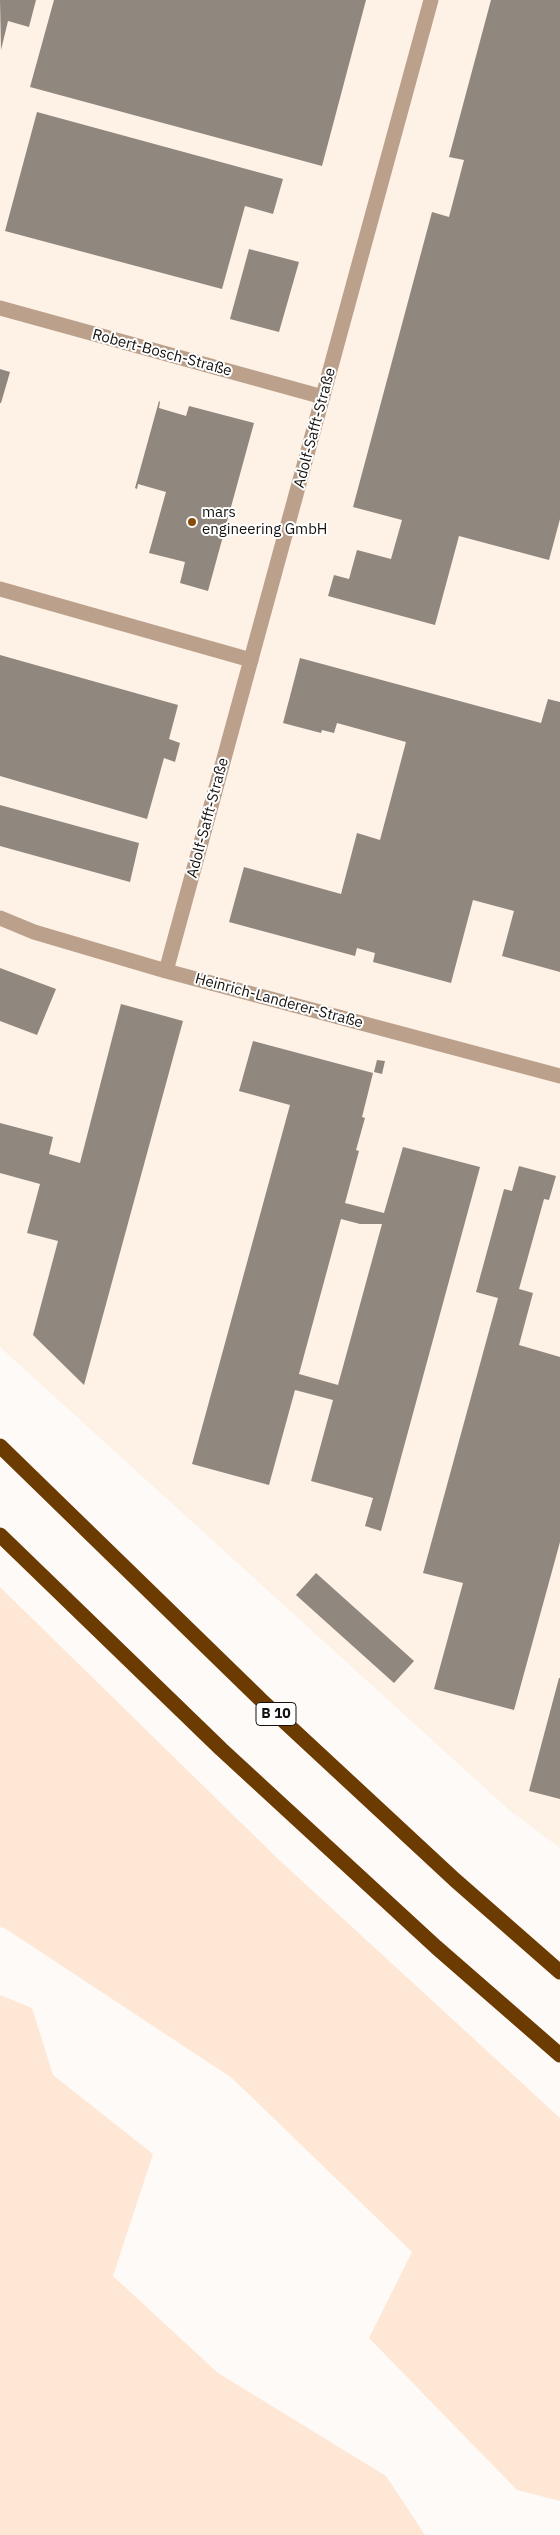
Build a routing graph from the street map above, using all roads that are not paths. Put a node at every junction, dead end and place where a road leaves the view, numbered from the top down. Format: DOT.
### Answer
graph roads {
  1 [pos="431,0"];
  2 [pos="0,308"];
  3 [pos="324,397"];
  4 [pos="0,590"];
  5 [pos="251,660"];
  6 [pos="0,918"];
  7 [pos="166,971"];
  8 [pos="560,1076"];
  9 [pos="0,1446"];
  10 [pos="0,1535"];
  11 [pos="560,1972"];
  12 [pos="560,2055"];
  1 -- 3 [label="street, Adolf-Safft-Straße"];
  2 -- 3 [label="street, Robert-Bosch-Straße"];
  3 -- 5 [label="street, Adolf-Safft-Straße"];
  4 -- 5 [label="street"];
  5 -- 7 [label="street, Adolf-Safft-Straße"];
  6 -- 7 [label="street, Heinrich-Landerer-Straße"];
  7 -- 8 [label="street, Heinrich-Landerer-Straße"];
  9 -- 11 [label="highway, B 10"];
  10 -- 12 [label="highway"];
}
